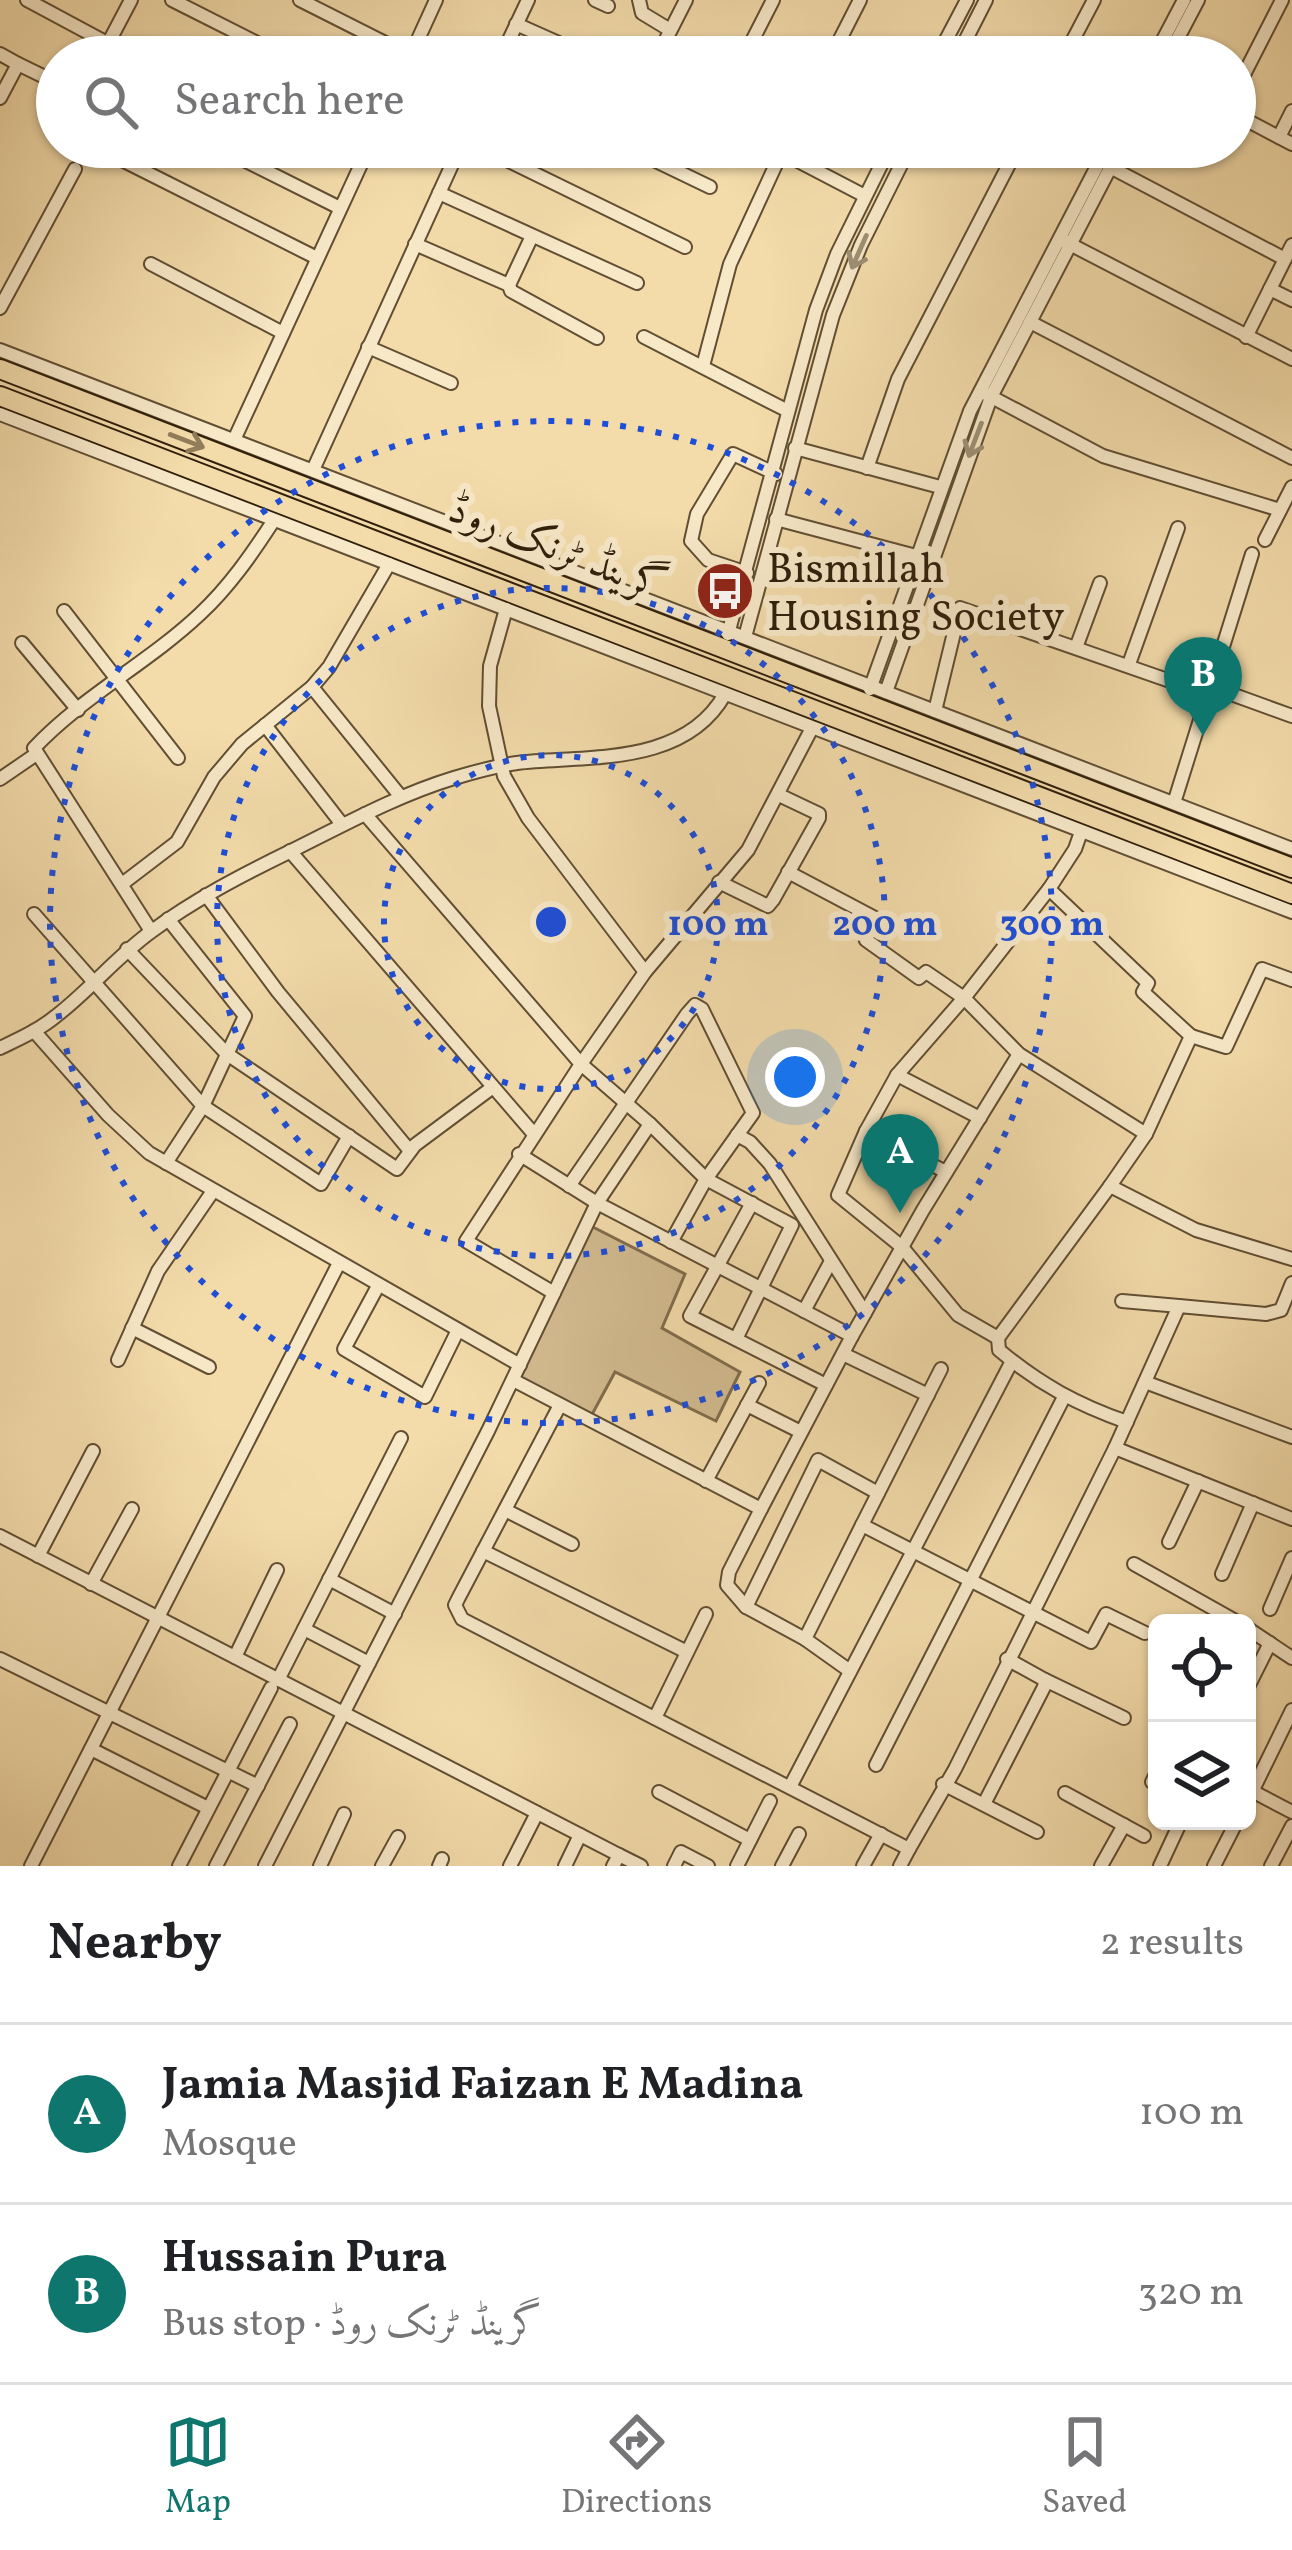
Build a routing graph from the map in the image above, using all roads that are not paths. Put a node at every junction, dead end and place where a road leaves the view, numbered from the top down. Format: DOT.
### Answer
graph roads {
  1 [pos="27,0"];
  2 [pos="131,0"];
  3 [pos="172,0"];
  4 [pos="300,0"];
  5 [pos="528,0"];
  6 [pos="639,0"];
  7 [pos="686,0"];
  8 [pos="773,0"];
  9 [pos="860,0"];
  10 [pos="967,0"];
  11 [pos="986,0"];
  12 [pos="1094,0"];
  13 [pos="1198,0"];
  14 [pos="1282,0"];
  15 [pos="430,2"];
  16 [pos="1183,10"];
  17 [pos="516,24"];
  18 [pos="670,30"];
  19 [pos="94,36"];
  20 [pos="113,36"];
  21 [pos="243,36"];
  22 [pos="371,36"];
  23 [pos="418,36"];
  24 [pos="511,36"];
  25 [pos="543,36"];
  26 [pos="667,36"];
  27 [pos="754,36"];
  28 [pos="842,36"];
  29 [pos="948,36"];
  30 [pos="968,36"];
  31 [pos="1075,36"];
  32 [pos="1167,36"];
  33 [pos="1256,51"];
  34 [pos="0,54"];
  35 [pos="18,64"];
  36 [pos="36,73"];
  37 [pos="0,98"];
  38 [pos="1292,111"];
  39 [pos="1256,125"];
  40 [pos="1285,140"];
  41 [pos="136,168"];
  42 [pos="260,168"];
  43 [pos="359,168"];
  44 [pos="450,168"];
  45 [pos="523,168"];
  46 [pos="670,168"];
  47 [pos="771,168"];
  48 [pos="814,168"];
  49 [pos="879,168"];
  50 [pos="900,168"];
  51 [pos="1007,168"];
  52 [pos="1103,168"];
  53 [pos="1111,168"];
  54 [pos="75,169"];
  55 [pos="710,188"];
  56 [pos="439,193"];
  57 [pos="865,196"];
  58 [pos="340,208"];
  59 [pos="532,236"];
  60 [pos="1065,241"];
  61 [pos="415,244"];
  62 [pos="1292,245"];
  63 [pos="686,247"];
  64 [pos="317,258"];
  65 [pos="1285,259"];
  66 [pos="151,264"];
  67 [pos="637,283"];
  68 [pos="508,285"];
  69 [pos="1270,289"];
  70 [pos="1292,300"];
  71 [pos="0,308"];
  72 [pos="1030,322"];
  73 [pos="283,333"];
  74 [pos="1246,337"];
  75 [pos="597,338"];
  76 [pos="644,338"];
  77 [pos="368,346"];
  78 [pos="0,350"];
  79 [pos="1292,359"];
  80 [pos="703,366"];
  81 [pos="0,368"];
  82 [pos="451,383"];
  83 [pos="986,394"];
  84 [pos="0,396"];
  85 [pos="788,411"];
  86 [pos="0,414"];
  87 [pos="29,416"];
  88 [pos="234,440"];
  89 [pos="795,448"];
  90 [pos="1292,458"];
  91 [pos="867,468"];
  92 [pos="313,470"];
  93 [pos="770,473"];
  94 [pos="787,478"];
  95 [pos="940,487"];
  96 [pos="1292,487"];
  97 [pos="1280,510"];
  98 [pos="776,519"];
  99 [pos="274,520"];
  100 [pos="420,522"];
  101 [pos="1178,528"];
  102 [pos="1265,540"];
  103 [pos="1252,554"];
  104 [pos="916,556"];
  105 [pos="389,564"];
  106 [pos="744,573"];
  107 [pos="527,574"];
  108 [pos="760,577"];
  109 [pos="569,579"];
  110 [pos="1100,583"];
  111 [pos="512,604"];
  112 [pos="64,611"];
  113 [pos="746,637"];
  114 [pos="727,639"];
  115 [pos="22,643"];
  116 [pos="1076,645"];
  117 [pos="1129,664"];
  118 [pos="117,677"];
  119 [pos="312,687"];
  120 [pos="1212,687"];
  121 [pos="886,692"];
  122 [pos="725,694"];
  123 [pos="868,694"];
  124 [pos="78,710"];
  125 [pos="935,711"];
  126 [pos="1292,716"];
  127 [pos="265,725"];
  128 [pos="812,728"];
  129 [pos="35,754"];
  130 [pos="178,758"];
  131 [pos="501,766"];
  132 [pos="0,779"];
  133 [pos="779,795"];
  134 [pos="401,797"];
  135 [pos="1174,803"];
  136 [pos="365,814"];
  137 [pos="341,823"];
  138 [pos="1081,832"];
  139 [pos="1292,849"];
  140 [pos="290,851"];
  141 [pos="1292,868"];
  142 [pos="788,872"];
  143 [pos="719,882"];
  144 [pos="122,884"];
  145 [pos="1049,889"];
  146 [pos="1292,894"];
  147 [pos="206,895"];
  148 [pos="1292,912"];
  149 [pos="34,914"];
  150 [pos="168,920"];
  151 [pos="152,931"];
  152 [pos="128,950"];
  153 [pos="645,972"];
  154 [pos="1292,980"];
  155 [pos="93,982"];
  156 [pos="964,998"];
  157 [pos="34,1031"];
  158 [pos="1191,1036"];
  159 [pos="0,1048"];
  160 [pos="227,1054"];
  161 [pos="1019,1054"];
  162 [pos="581,1064"];
  163 [pos="897,1075"];
  164 [pos="494,1087"];
  165 [pos="626,1102"];
  166 [pos="203,1106"];
  167 [pos="980,1118"];
  168 [pos="650,1124"];
  169 [pos="866,1131"];
  170 [pos="533,1133"];
  171 [pos="1146,1134"];
  172 [pos="737,1135"];
  173 [pos="349,1136"];
  174 [pos="410,1151"];
  175 [pos="519,1154"];
  176 [pos="166,1163"];
  177 [pos="946,1172"];
  178 [pos="706,1179"];
  179 [pos="569,1186"];
  180 [pos="1110,1186"];
  181 [pos="214,1191"];
  182 [pos="597,1203"];
  183 [pos="752,1203"];
  184 [pos="671,1242"];
  185 [pos="902,1246"];
  186 [pos="1292,1259"];
  187 [pos="831,1261"];
  188 [pos="338,1263"];
  189 [pos="717,1266"];
  190 [pos="1292,1283"];
  191 [pos="378,1286"];
  192 [pos="760,1288"];
  193 [pos="554,1293"];
  194 [pos="1121,1301"];
  195 [pos="1179,1306"];
  196 [pos="804,1311"];
  197 [pos="865,1313"];
  198 [pos="132,1328"];
  199 [pos="458,1330"];
  200 [pos="852,1336"];
  201 [pos="998,1338"];
  202 [pos="736,1339"];
  203 [pos="843,1354"];
  204 [pos="118,1360"];
  205 [pos="1012,1361"];
  206 [pos="520,1365"];
  207 [pos="209,1367"];
  208 [pos="941,1369"];
  209 [pos="513,1380"];
  210 [pos="1145,1382"];
  211 [pos="759,1383"];
  212 [pos="826,1385"];
  213 [pos="928,1395"];
  214 [pos="1064,1397"];
  215 [pos="560,1405"];
  216 [pos="747,1406"];
  217 [pos="1127,1422"];
  218 [pos="801,1432"];
  219 [pos="1292,1437"];
  220 [pos="401,1438"];
  221 [pos="1115,1448"];
  222 [pos="93,1451"];
  223 [pos="706,1481"];
  224 [pos="1198,1481"];
  225 [pos="878,1493"];
  226 [pos="1252,1503"];
  227 [pos="132,1509"];
  228 [pos="760,1509"];
  229 [pos="505,1510"];
  230 [pos="1292,1519"];
  231 [pos="862,1526"];
  232 [pos="0,1536"];
  233 [pos="1169,1542"];
  234 [pos="572,1544"];
  235 [pos="483,1551"];
  236 [pos="912,1551"];
  237 [pos="38,1556"];
  238 [pos="1292,1558"];
  239 [pos="1134,1564"];
  240 [pos="277,1570"];
  241 [pos="1222,1574"];
  242 [pos="329,1579"];
  243 [pos="970,1581"];
  244 [pos="91,1584"];
  245 [pos="746,1607"];
  246 [pos="1270,1610"];
  247 [pos="1031,1611"];
  248 [pos="395,1614"];
  249 [pos="706,1614"];
  250 [pos="1216,1614"];
  251 [pos="156,1617"];
  252 [pos="304,1629"];
  253 [pos="1145,1633"];
  254 [pos="1256,1634"];
  255 [pos="805,1639"];
  256 [pos="1270,1643"];
  257 [pos="688,1652"];
  258 [pos="235,1657"];
  259 [pos="1292,1658"];
  260 [pos="0,1659"];
  261 [pos="1007,1659"];
  262 [pos="369,1663"];
  263 [pos="850,1671"];
  264 [pos="1256,1671"];
  265 [pos="1045,1680"];
  266 [pos="275,1684"];
  267 [pos="1292,1710"];
  268 [pos="108,1714"];
  269 [pos="343,1714"];
  270 [pos="655,1718"];
  271 [pos="1124,1718"];
  272 [pos="290,1724"];
  273 [pos="91,1749"];
  274 [pos="876,1765"];
  275 [pos="227,1772"];
  276 [pos="943,1784"];
  277 [pos="1256,1785"];
  278 [pos="257,1786"];
  279 [pos="790,1787"];
  280 [pos="659,1792"];
  281 [pos="1065,1793"];
  282 [pos="1256,1799"];
  283 [pos="770,1801"];
  284 [pos="984,1804"];
  285 [pos="208,1808"];
  286 [pos="1292,1812"];
  287 [pos="537,1813"];
  288 [pos="344,1814"];
  289 [pos="1124,1825"];
  290 [pos="1292,1826"];
  291 [pos="1177,1830"];
  292 [pos="1232,1830"];
  293 [pos="1036,1832"];
  294 [pos="799,1834"];
  295 [pos="881,1834"];
  296 [pos="580,1835"];
  297 [pos="1144,1836"];
  298 [pos="398,1838"];
  299 [pos="750,1840"];
  300 [pos="909,1849"];
  301 [pos="616,1860"];
  302 [pos="31,1866"];
  303 [pos="178,1866"];
  304 [pos="216,1866"];
  305 [pos="265,1866"];
  306 [pos="320,1866"];
  307 [pos="382,1866"];
  308 [pos="510,1866"];
  309 [pos="565,1866"];
  310 [pos="641,1866"];
  311 [pos="674,1866"];
  312 [pos="707,1866"];
  313 [pos="737,1866"];
  314 [pos="782,1866"];
  315 [pos="863,1866"];
  316 [pos="900,1866"];
  317 [pos="1101,1866"];
  318 [pos="1160,1866"];
  319 [pos="1214,1866"];
  320 [pos="1271,1866"];
  1 -- 19 [label="street"];
  2 -- 20 [label="street"];
  3 -- 21 [label="street"];
  4 -- 22 [label="street"];
  5 -- 17 [label="street"];
  6 -- 18 [label="street"];
  7 -- 18 [label="street"];
  8 -- 27 [label="street"];
  9 -- 28 [label="street"];
  10 -- 29 [label="street"];
  11 -- 30 [label="street"];
  12 -- 31 [label="street"];
  13 -- 16 [label="street"];
  14 -- 33 [label="street"];
  15 -- 23 [label="street"];
  16 -- 32 [label="street"];
  17 -- 24 [label="street"];
  17 -- 25 [label="street"];
  18 -- 26 [label="street"];
  34 -- 35 [label="street"];
  35 -- 36 [label="street"];
  35 -- 37 [label="street"];
  38 -- 40 [label="street"];
  39 -- 40 [label="street"];
  41 -- 64 [label="street"];
  42 -- 58 [label="street"];
  43 -- 58 [label="street"];
  44 -- 56 [label="street"];
  45 -- 63 [label="street"];
  46 -- 55 [label="street"];
  47 -- 80 [label="street"];
  48 -- 57 [label="street"];
  49 -- 57 [label="street"];
  50 -- 89 [label="street, one-way"];
  51 -- 91 [label="street"];
  52 -- 60 [label="street"];
  53 -- 65 [label="street"];
  54 -- 71 [label="street"];
  56 -- 59 [label="street"];
  56 -- 61 [label="street"];
  57 -- 85 [label="street"];
  58 -- 64 [label="street"];
  59 -- 67 [label="street"];
  59 -- 68 [label="street"];
  60 -- 72 [label="street"];
  60 -- 74 [label="street"];
  60 -- 83 [label="street"];
  61 -- 68 [label="street"];
  61 -- 77 [label="street"];
  62 -- 65 [label="street"];
  64 -- 73 [label="street"];
  65 -- 69 [label="street"];
  66 -- 73 [label="street"];
  68 -- 75 [label="street"];
  69 -- 70 [label="street"];
  69 -- 74 [label="street"];
  72 -- 83 [label="street"];
  72 -- 90 [label="street"];
  73 -- 88 [label="street"];
  74 -- 79 [label="street"];
  76 -- 80 [label="street"];
  77 -- 82 [label="street"];
  77 -- 92 [label="street"];
  78 -- 88 [label="street"];
  80 -- 85 [label="street"];
  81 -- 100 [label="highway, گرینڈ ٹرنک روڈ, one-way"];
  83 -- 95 [label="street"];
  83 -- 97 [label="street"];
  83 -- 121 [label="street, one-way"];
  84 -- 87 [label="highway, گرینڈ ٹرنک روڈ"];
  85 -- 93 [label="street"];
  86 -- 87 [label="street"];
  87 -- 99 [label="street"];
  87 -- 111 [label="highway, گرینڈ ٹرنک روڈ"];
  88 -- 92 [label="street"];
  89 -- 91 [label="street"];
  89 -- 94 [label="street"];
  91 -- 95 [label="street"];
  92 -- 100 [label="street"];
  93 -- 94 [label="street"];
  93 -- 106 [label="street"];
  93 -- 106 [label="street"];
  94 -- 98 [label="street"];
  95 -- 104 [label="street"];
  96 -- 97 [label="street"];
  97 -- 102 [label="street"];
  98 -- 104 [label="street"];
  98 -- 108 [label="street"];
  99 -- 105 [label="street"];
  99 -- 118 [label="street"];
  100 -- 107 [label="highway, گرینڈ ٹرنک روڈ"];
  100 -- 109 [label="street"];
  101 -- 117 [label="street"];
  103 -- 120 [label="street"];
  104 -- 123 [label="street"];
  105 -- 111 [label="street"];
  105 -- 119 [label="street"];
  106 -- 108 [label="street"];
  106 -- 114 [label="street"];
  107 -- 109 [label="highway, گرینڈ ٹرنک روڈ"];
  107 -- 111 [label="highway"];
  108 -- 113 [label="street"];
  109 -- 114 [label="highway, گرینڈ ٹرنک روڈ"];
  110 -- 116 [label="street"];
  111 -- 122 [label="street"];
  111 -- 131 [label="street"];
  111 -- 146 [label="highway, گرینڈ ٹرنک روڈ"];
  112 -- 118 [label="street"];
  113 -- 114 [label="street"];
  113 -- 123 [label="street"];
  114 -- 123 [label="highway, گرینڈ ٹرنک روڈ"];
  115 -- 124 [label="street"];
  116 -- 117 [label="street"];
  116 -- 125 [label="street"];
  117 -- 120 [label="street"];
  118 -- 124 [label="street"];
  118 -- 130 [label="street"];
  119 -- 127 [label="street"];
  119 -- 134 [label="street"];
  120 -- 126 [label="street"];
  120 -- 135 [label="street"];
  121 -- 123 [label="street"];
  121 -- 125 [label="street"];
  122 -- 128 [label="street"];
  122 -- 131 [label="street"];
  123 -- 141 [label="highway, گرینڈ ٹرنک روڈ"];
  124 -- 129 [label="street"];
  125 -- 135 [label="street"];
  127 -- 137 [label="street"];
  127 -- 144 [label="street"];
  128 -- 133 [label="street"];
  128 -- 138 [label="street"];
  129 -- 132 [label="street"];
  129 -- 144 [label="street"];
  131 -- 134 [label="street"];
  131 -- 153 [label="street"];
  133 -- 142 [label="street"];
  133 -- 143 [label="street"];
  134 -- 136 [label="street"];
  135 -- 139 [label="street"];
  136 -- 137 [label="street"];
  136 -- 162 [label="street"];
  137 -- 140 [label="street"];
  138 -- 145 [label="street"];
  138 -- 148 [label="street"];
  140 -- 147 [label="street"];
  140 -- 164 [label="street"];
  142 -- 143 [label="street"];
  142 -- 156 [label="street"];
  143 -- 153 [label="street"];
  144 -- 151 [label="street"];
  145 -- 156 [label="street"];
  145 -- 158 [label="street"];
  147 -- 150 [label="street"];
  147 -- 174 [label="street"];
  149 -- 155 [label="street"];
  150 -- 151 [label="street"];
  150 -- 160 [label="street"];
  151 -- 152 [label="street"];
  152 -- 155 [label="street"];
  152 -- 160 [label="street"];
  153 -- 162 [label="street"];
  154 -- 158 [label="street"];
  155 -- 157 [label="street"];
  155 -- 166 [label="street"];
  156 -- 161 [label="street"];
  156 -- 163 [label="street"];
  157 -- 159 [label="street"];
  157 -- 176 [label="street"];
  158 -- 171 [label="street"];
  160 -- 166 [label="street"];
  160 -- 173 [label="street"];
  161 -- 167 [label="street"];
  161 -- 171 [label="street"];
  162 -- 165 [label="street"];
  162 -- 170 [label="street"];
  163 -- 167 [label="street"];
  163 -- 169 [label="street"];
  164 -- 170 [label="street"];
  164 -- 174 [label="street"];
  165 -- 168 [label="street"];
  165 -- 172 [label="street"];
  165 -- 179 [label="street"];
  166 -- 173 [label="street"];
  166 -- 176 [label="street"];
  167 -- 177 [label="street"];
  168 -- 178 [label="street"];
  168 -- 182 [label="street"];
  169 -- 177 [label="street"];
  169 -- 185 [label="street"];
  170 -- 175 [label="street"];
  171 -- 180 [label="street"];
  172 -- 178 [label="street"];
  172 -- 187 [label="street"];
  173 -- 174 [label="street"];
  175 -- 179 [label="street"];
  175 -- 193 [label="street"];
  176 -- 181 [label="street"];
  177 -- 185 [label="street"];
  178 -- 183 [label="street"];
  178 -- 184 [label="street"];
  179 -- 182 [label="street"];
  180 -- 186 [label="street"];
  180 -- 201 [label="street"];
  181 -- 188 [label="street"];
  181 -- 198 [label="street"];
  182 -- 184 [label="street"];
  182 -- 193 [label="street"];
  183 -- 189 [label="street"];
  183 -- 192 [label="street"];
  184 -- 189 [label="street"];
  185 -- 197 [label="street"];
  185 -- 201 [label="street"];
  187 -- 196 [label="street"];
  187 -- 197 [label="street"];
  188 -- 191 [label="street"];
  188 -- 251 [label="street"];
  189 -- 192 [label="street"];
  189 -- 202 [label="street"];
  190 -- 195 [label="street"];
  191 -- 199 [label="street"];
  191 -- 199 [label="street"];
  192 -- 196 [label="street"];
  192 -- 202 [label="street"];
  193 -- 206 [label="street"];
  194 -- 195 [label="street"];
  195 -- 210 [label="street"];
  196 -- 200 [label="street"];
  197 -- 200 [label="street"];
  198 -- 204 [label="street"];
  198 -- 207 [label="street"];
  199 -- 206 [label="street"];
  200 -- 203 [label="street"];
  201 -- 205 [label="street"];
  202 -- 212 [label="street"];
  203 -- 212 [label="street"];
  203 -- 213 [label="street"];
  205 -- 214 [label="street"];
  205 -- 236 [label="street"];
  206 -- 209 [label="street"];
  208 -- 213 [label="street"];
  209 -- 215 [label="street"];
  209 -- 248 [label="street"];
  210 -- 217 [label="street"];
  210 -- 219 [label="street"];
  211 -- 216 [label="street"];
  212 -- 218 [label="street"];
  213 -- 225 [label="street"];
  214 -- 217 [label="street"];
  214 -- 243 [label="street"];
  215 -- 223 [label="street"];
  215 -- 229 [label="street"];
  216 -- 218 [label="street"];
  216 -- 223 [label="street"];
  217 -- 221 [label="street"];
  218 -- 228 [label="street"];
  220 -- 242 [label="street"];
  221 -- 224 [label="street"];
  221 -- 247 [label="street"];
  222 -- 237 [label="street"];
  223 -- 228 [label="street"];
  224 -- 226 [label="street"];
  224 -- 233 [label="street"];
  225 -- 231 [label="street"];
  225 -- 245 [label="street"];
  226 -- 230 [label="street"];
  226 -- 241 [label="street"];
  227 -- 244 [label="street"];
  228 -- 245 [label="street"];
  229 -- 234 [label="street"];
  229 -- 235 [label="street"];
  231 -- 236 [label="street"];
  231 -- 255 [label="street"];
  232 -- 237 [label="street"];
  235 -- 257 [label="street"];
  235 -- 270 [label="street"];
  236 -- 243 [label="street"];
  236 -- 263 [label="street"];
  237 -- 244 [label="street"];
  238 -- 246 [label="street"];
  239 -- 250 [label="street"];
  240 -- 258 [label="street"];
  242 -- 248 [label="street"];
  242 -- 252 [label="street"];
  243 -- 247 [label="street"];
  243 -- 274 [label="street"];
  244 -- 251 [label="street"];
  245 -- 255 [label="street"];
  247 -- 253 [label="street"];
  247 -- 261 [label="street"];
  248 -- 262 [label="street"];
  249 -- 257 [label="street"];
  251 -- 258 [label="street"];
  251 -- 268 [label="street"];
  252 -- 262 [label="street"];
  252 -- 266 [label="street"];
  254 -- 256 [label="street"];
  255 -- 263 [label="street"];
  256 -- 259 [label="street"];
  256 -- 264 [label="street"];
  257 -- 270 [label="street"];
  258 -- 266 [label="street"];
  260 -- 268 [label="street"];
  261 -- 265 [label="street"];
  261 -- 276 [label="street"];
  262 -- 269 [label="street"];
  263 -- 279 [label="street"];
  265 -- 271 [label="street"];
  265 -- 284 [label="street"];
  266 -- 269 [label="street"];
  266 -- 275 [label="street"];
  267 -- 277 [label="street"];
  268 -- 273 [label="street"];
  268 -- 275 [label="street"];
  269 -- 287 [label="street"];
  269 -- 305 [label="street"];
  270 -- 279 [label="street"];
  272 -- 278 [label="street"];
  273 -- 285 [label="street"];
  273 -- 302 [label="street"];
  275 -- 278 [label="street"];
  275 -- 285 [label="street"];
  276 -- 284 [label="street"];
  276 -- 300 [label="street"];
  278 -- 304 [label="street"];
  279 -- 295 [label="street"];
  280 -- 299 [label="street"];
  281 -- 289 [label="street"];
  282 -- 286 [label="street"];
  283 -- 299 [label="street"];
  284 -- 293 [label="street"];
  285 -- 303 [label="street"];
  287 -- 296 [label="street"];
  287 -- 308 [label="street"];
  288 -- 306 [label="street"];
  289 -- 297 [label="street"];
  289 -- 317 [label="street"];
  290 -- 320 [label="street"];
  291 -- 318 [label="street"];
  292 -- 319 [label="street"];
  294 -- 314 [label="street"];
  295 -- 300 [label="street"];
  295 -- 315 [label="street"];
  296 -- 301 [label="street"];
  296 -- 309 [label="street"];
  298 -- 307 [label="street"];
  299 -- 313 [label="street"];
  300 -- 316 [label="street"];
  301 -- 310 [label="street"];
  311 -- 312 [label="street"];
}
